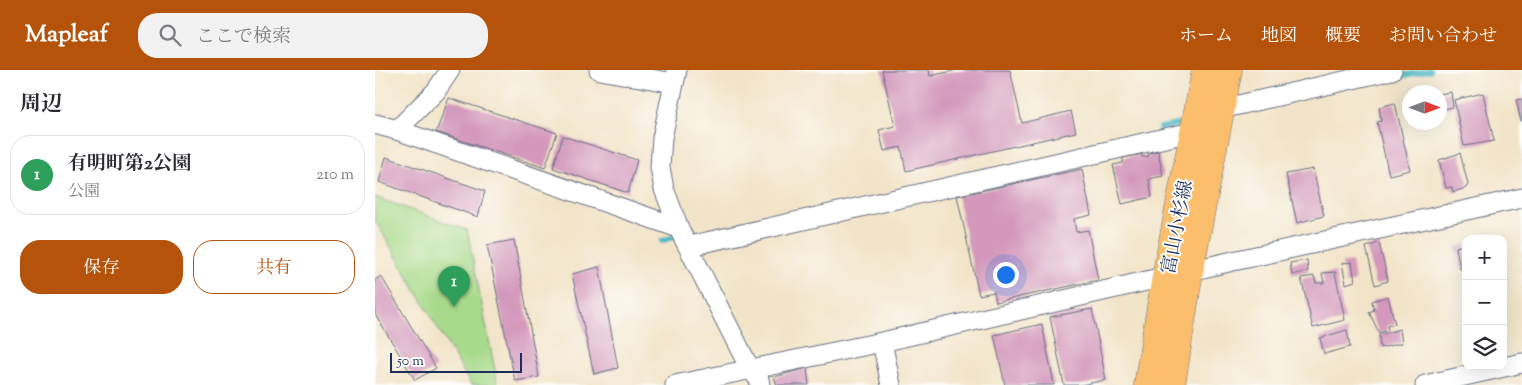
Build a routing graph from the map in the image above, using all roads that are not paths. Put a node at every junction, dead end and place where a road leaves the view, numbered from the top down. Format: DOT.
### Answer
graph roads {
  1 [pos="450,70"];
  2 [pos="599,70"];
  3 [pos="1206,70"];
  4 [pos="1228,70"];
  5 [pos="1392,70"];
  6 [pos="678,74"];
  7 [pos="1221,109"];
  8 [pos="375,124"];
  9 [pos="397,130"];
  10 [pos="1196,131"];
  11 [pos="1522,198"];
  12 [pos="679,228"];
  13 [pos="689,246"];
  14 [pos="1178,275"];
  15 [pos="882,342"];
  16 [pos="1522,363"];
  17 [pos="755,377"];
  18 [pos="675,385"];
  19 [pos="891,385"];
  20 [pos="1148,385"];
  21 [pos="1171,385"];
  22 [pos="1425,385"];
  1 -- 9 [label="street"];
  2 -- 6 [label="street"];
  3 -- 10 [label="main road, 富山小杉線"];
  4 -- 7 [label="main road, 富山小杉線"];
  5 -- 7 [label="street"];
  6 -- 12 [label="street"];
  7 -- 14 [label="main road, 富山小杉線"];
  8 -- 9 [label="street"];
  9 -- 12 [label="street"];
  10 -- 13 [label="street"];
  10 -- 14 [label="main road, 富山小杉線"];
  11 -- 14 [label="street"];
  12 -- 13 [label="street"];
  13 -- 17 [label="street"];
  14 -- 15 [label="street"];
  14 -- 20 [label="main road, 富山小杉線"];
  14 -- 21 [label="main road, 富山小杉線"];
  15 -- 17 [label="street"];
  15 -- 19 [label="street"];
  16 -- 22 [label="street"];
  17 -- 18 [label="street"];
}
